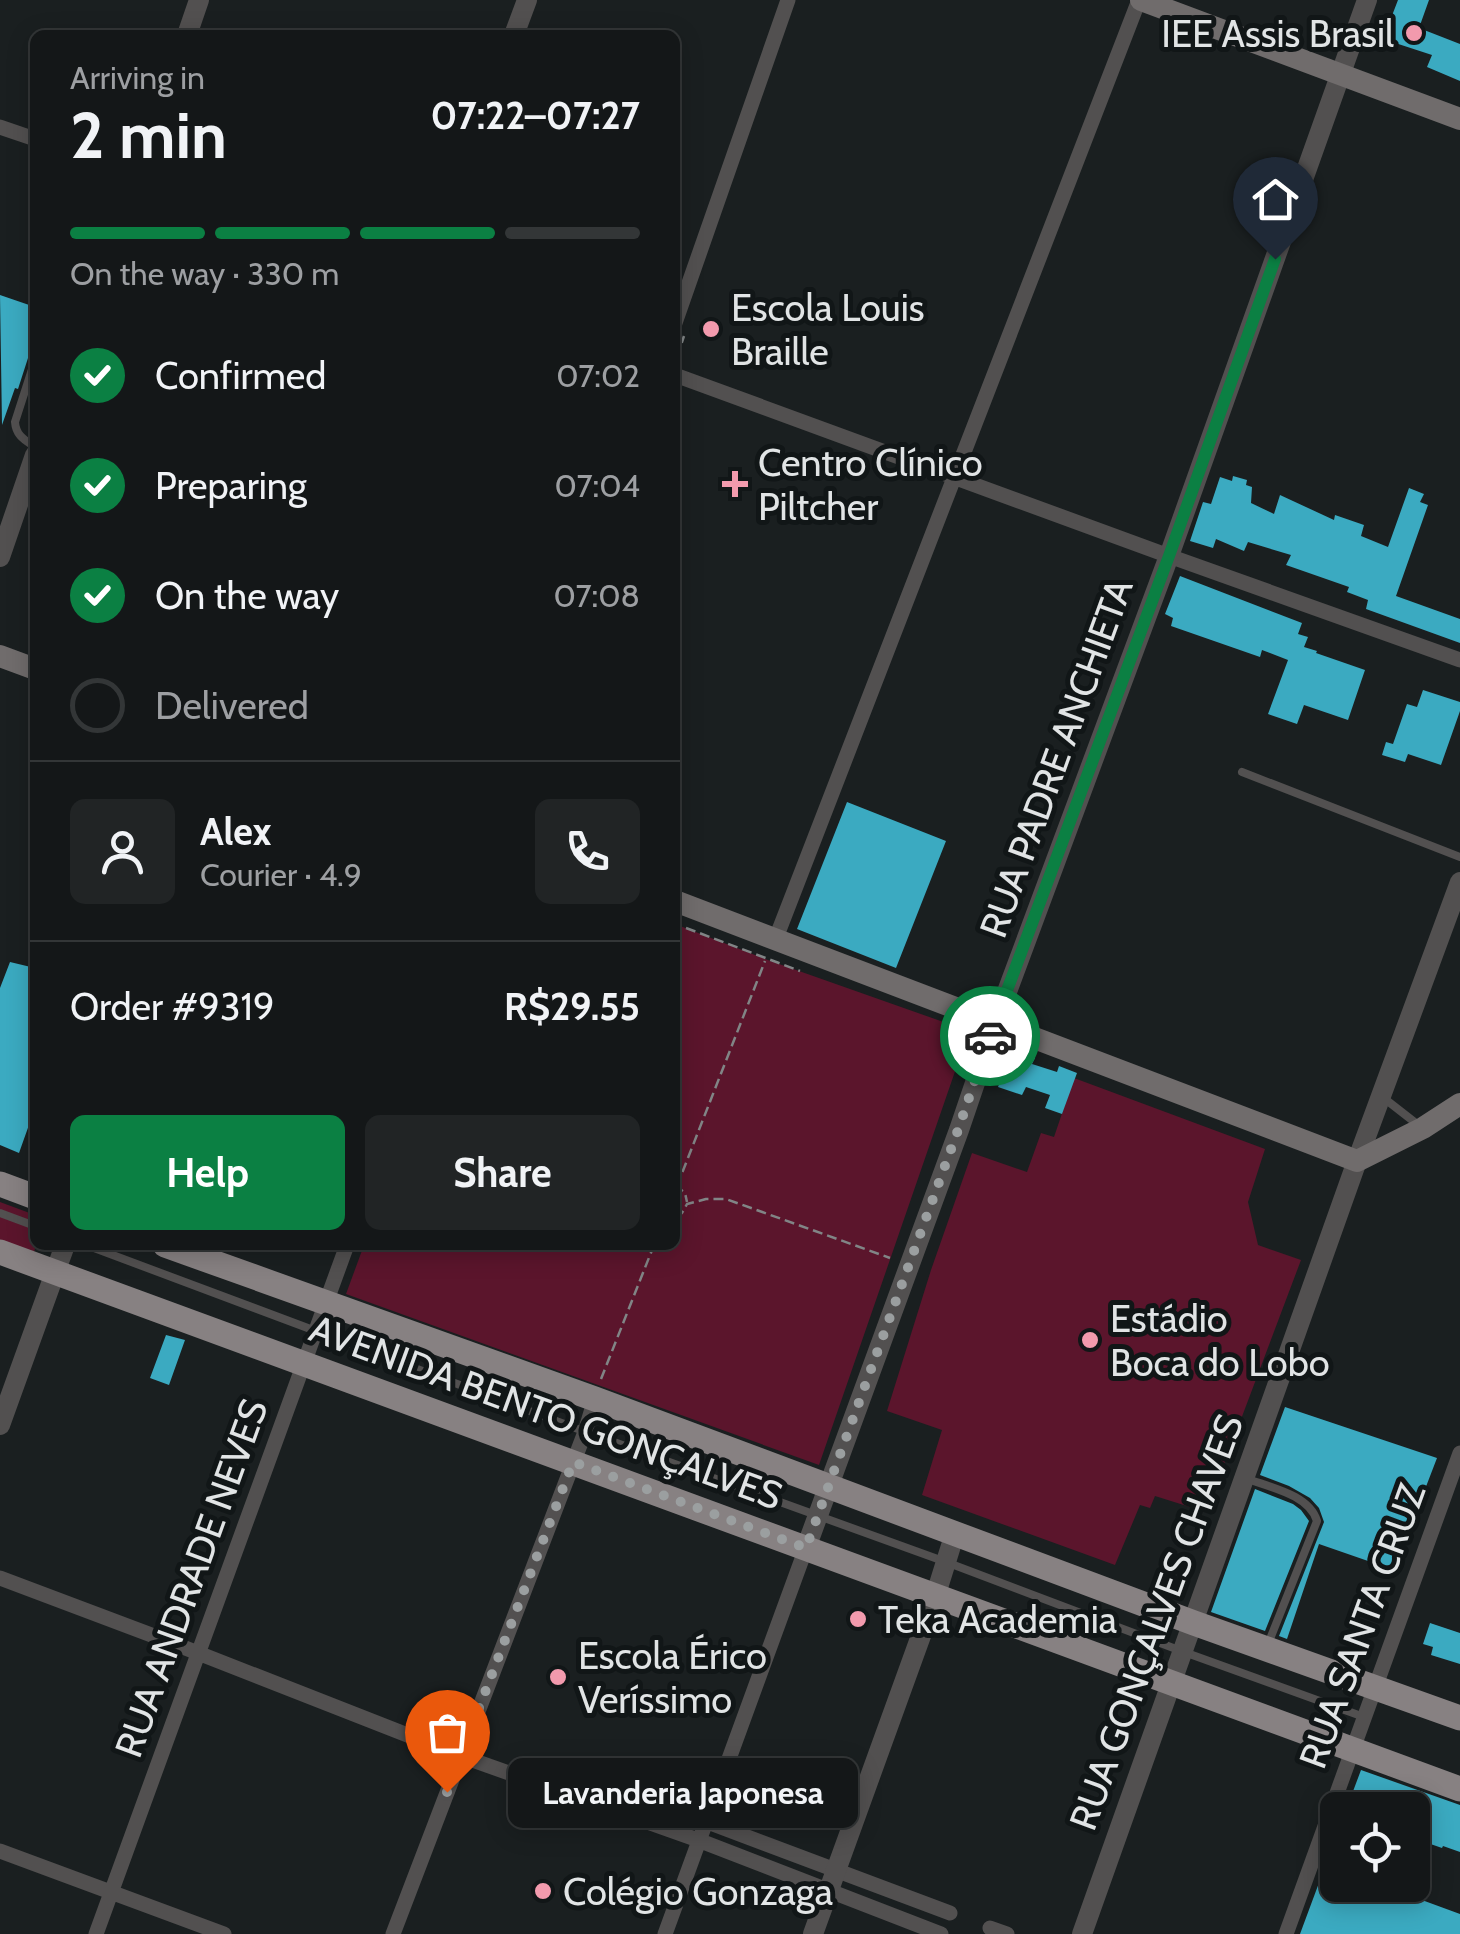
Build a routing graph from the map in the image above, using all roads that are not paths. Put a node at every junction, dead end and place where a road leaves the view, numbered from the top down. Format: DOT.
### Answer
graph roads {
  1 [pos="199,0"];
  2 [pos="527,0"];
  3 [pos="788,0"];
  4 [pos="1140,0"];
  5 [pos="1367,0"];
  6 [pos="189,30"];
  7 [pos="516,30"];
  8 [pos="1341,74"];
  9 [pos="1460,119"];
  10 [pos="0,127"];
  11 [pos="30,137"];
  12 [pos="680,309"];
  13 [pos="30,376"];
  14 [pos="680,377"];
  15 [pos="30,444"];
  16 [pos="30,470"];
  17 [pos="956,478"];
  18 [pos="1169,556"];
  19 [pos="0,557"];
  20 [pos="0,656"];
  21 [pos="1460,660"];
  22 [pos="30,667"];
  23 [pos="1242,772"];
  24 [pos="1460,857"];
  25 [pos="1460,882"];
  26 [pos="680,904"];
  27 [pos="771,949"];
  28 [pos="995,1024"];
  29 [pos="1381,1096"];
  30 [pos="1460,1104"];
  31 [pos="1422,1128"];
  32 [pos="1357,1161"];
  33 [pos="0,1184"];
  34 [pos="30,1195"];
  35 [pos="0,1214"];
  36 [pos="30,1224"];
  37 [pos="63,1250"];
  38 [pos="99,1250"];
  39 [pos="187,1250"];
  40 [pos="345,1250"];
  41 [pos="0,1252"];
  42 [pos="56,1272"];
  43 [pos="326,1304"];
  44 [pos="316,1331"];
  45 [pos="304,1362"];
  46 [pos="597,1392"];
  47 [pos="0,1425"];
  48 [pos="585,1432"];
  49 [pos="1460,1454"];
  50 [pos="573,1462"];
  51 [pos="1245,1478"];
  52 [pos="828,1486"];
  53 [pos="817,1516"];
  54 [pos="955,1533"];
  55 [pos="806,1548"];
  56 [pos="946,1562"];
  57 [pos="0,1578"];
  58 [pos="935,1597"];
  59 [pos="1194,1623"];
  60 [pos="1266,1648"];
  61 [pos="1184,1652"];
  62 [pos="200,1654"];
  63 [pos="1173,1682"];
  64 [pos="1375,1686"];
  65 [pos="1364,1717"];
  66 [pos="1460,1718"];
  67 [pos="1352,1750"];
  68 [pos="461,1756"];
  69 [pos="1460,1789"];
  70 [pos="705,1821"];
  71 [pos="698,1840"];
  72 [pos="0,1852"];
  73 [pos="836,1871"];
  74 [pos="111,1892"];
  75 [pos="828,1892"];
  76 [pos="950,1913"];
  77 [pos="990,1928"];
  78 [pos="96,1934"];
  79 [pos="224,1934"];
  80 [pos="393,1934"];
  81 [pos="664,1934"];
  82 [pos="813,1934"];
  83 [pos="941,1934"];
  84 [pos="1007,1934"];
  85 [pos="1082,1934"];
  86 [pos="1286,1934"];
  1 -- 6 [label="street"];
  2 -- 7 [label="street"];
  3 -- 12 [label="street"];
  4 -- 8 [label="main road"];
  4 -- 17 [label="street"];
  5 -- 8 [label="street, RUA PADRE ANCHIETA"];
  8 -- 9 [label="main road"];
  8 -- 18 [label="street, RUA PADRE ANCHIETA"];
  10 -- 11 [label="street"];
  13 -- 15 [label="lane"];
  14 -- 17 [label="street"];
  16 -- 19 [label="street"];
  17 -- 18 [label="street"];
  17 -- 27 [label="street"];
  18 -- 21 [label="street"];
  18 -- 28 [label="street, RUA PADRE ANCHIETA"];
  20 -- 22 [label="main road"];
  23 -- 24 [label="lane"];
  25 -- 29 [label="street, RUA GONÇALVES CHAVES"];
  26 -- 27 [label="main road"];
  27 -- 28 [label="main road"];
  28 -- 32 [label="main road"];
  28 -- 52 [label="street, RUA PADRE ANCHIETA"];
  29 -- 31 [label="lane"];
  29 -- 32 [label="street, RUA GONÇALVES CHAVES"];
  30 -- 31 [label="main road"];
  31 -- 32 [label="main road"];
  32 -- 51 [label="street, RUA GONÇALVES CHAVES"];
  33 -- 34 [label="main road"];
  35 -- 36 [label="lane"];
  37 -- 42 [label="street"];
  38 -- 44 [label="lane"];
  39 -- 43 [label="main road, AVENIDA BENTO GONÇALVES"];
  40 -- 43 [label="street, RUA ANDRADE NEVES"];
  41 -- 42 [label="main road, AVENIDA BENTO GONÇALVES"];
  42 -- 45 [label="main road, AVENIDA BENTO GONÇALVES"];
  42 -- 47 [label="street"];
  43 -- 44 [label="street, RUA ANDRADE NEVES"];
  43 -- 46 [label="main road, AVENIDA BENTO GONÇALVES"];
  44 -- 45 [label="street, RUA ANDRADE NEVES"];
  44 -- 48 [label="lane"];
  45 -- 50 [label="main road, AVENIDA BENTO GONÇALVES"];
  45 -- 62 [label="street, RUA ANDRADE NEVES"];
  46 -- 48 [label="street"];
  46 -- 52 [label="main road, AVENIDA BENTO GONÇALVES"];
  48 -- 50 [label="street"];
  48 -- 53 [label="lane"];
  49 -- 64 [label="street, RUA SANTA CRUZ"];
  50 -- 55 [label="main road, AVENIDA BENTO GONÇALVES"];
  50 -- 68 [label="street"];
  51 -- 59 [label="street, RUA GONÇALVES CHAVES"];
  51 -- 60 [label="lane"];
  52 -- 53 [label="street, RUA PADRE ANCHIETA"];
  52 -- 54 [label="main road, AVENIDA BENTO GONÇALVES"];
  53 -- 55 [label="street, RUA PADRE ANCHIETA"];
  53 -- 56 [label="lane"];
  54 -- 56 [label="street"];
  54 -- 59 [label="main road, AVENIDA BENTO GONÇALVES"];
  55 -- 58 [label="main road, AVENIDA BENTO GONÇALVES"];
  55 -- 70 [label="street, RUA PADRE ANCHIETA"];
  56 -- 58 [label="street"];
  56 -- 61 [label="lane"];
  57 -- 62 [label="street"];
  58 -- 63 [label="main road, AVENIDA BENTO GONÇALVES"];
  58 -- 73 [label="street"];
  59 -- 60 [label="main road, AVENIDA BENTO GONÇALVES"];
  59 -- 61 [label="street, RUA GONÇALVES CHAVES"];
  60 -- 64 [label="main road, AVENIDA BENTO GONÇALVES"];
  61 -- 63 [label="street, RUA GONÇALVES CHAVES"];
  61 -- 65 [label="lane"];
  62 -- 68 [label="street"];
  62 -- 74 [label="street, RUA ANDRADE NEVES"];
  63 -- 67 [label="main road, AVENIDA BENTO GONÇALVES"];
  63 -- 85 [label="street, RUA GONÇALVES CHAVES"];
  64 -- 65 [label="street, RUA SANTA CRUZ"];
  64 -- 66 [label="main road, AVENIDA BENTO GONÇALVES"];
  65 -- 67 [label="street, RUA SANTA CRUZ"];
  67 -- 69 [label="main road, AVENIDA BENTO GONÇALVES"];
  67 -- 86 [label="street, RUA SANTA CRUZ"];
  68 -- 71 [label="street"];
  68 -- 80 [label="street"];
  70 -- 71 [label="street, RUA PADRE ANCHIETA"];
  70 -- 73 [label="street"];
  71 -- 75 [label="street"];
  71 -- 81 [label="street, RUA PADRE ANCHIETA"];
  72 -- 74 [label="street"];
  73 -- 75 [label="street"];
  73 -- 76 [label="street"];
  74 -- 78 [label="street, RUA ANDRADE NEVES"];
  74 -- 79 [label="street"];
  75 -- 82 [label="street"];
  75 -- 83 [label="street"];
  77 -- 84 [label="street"];
}
